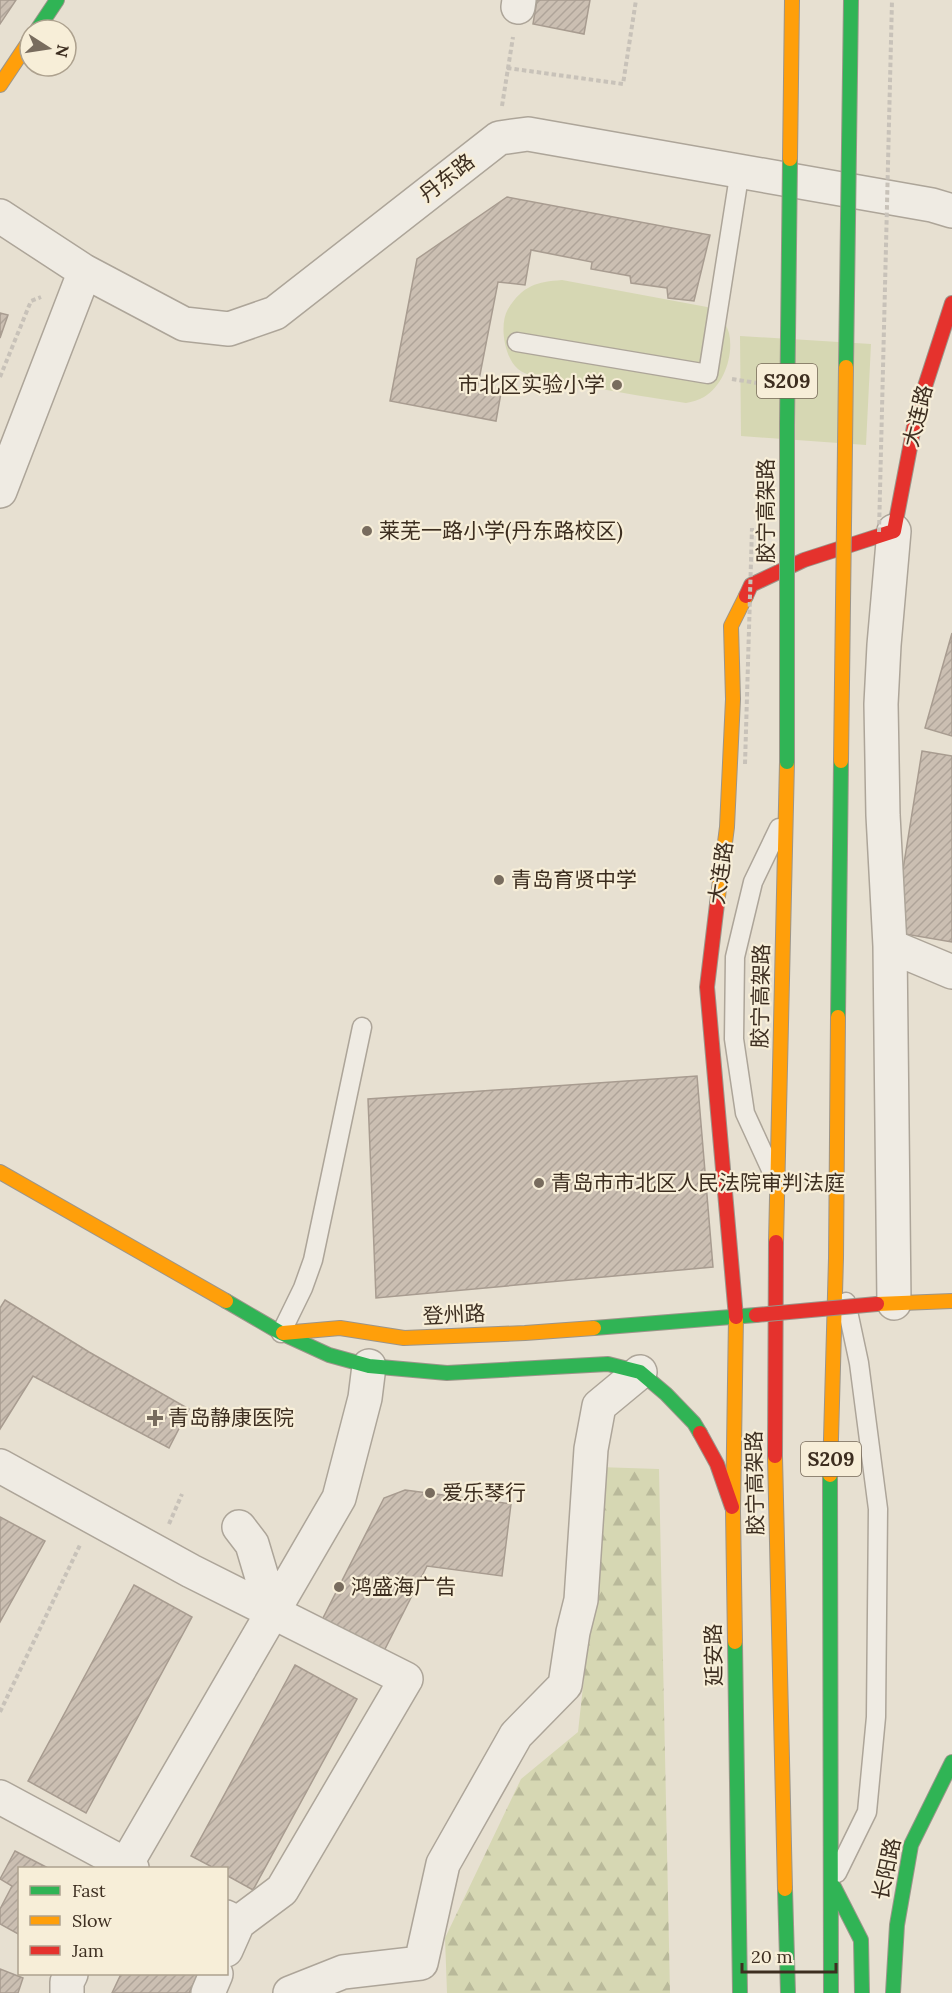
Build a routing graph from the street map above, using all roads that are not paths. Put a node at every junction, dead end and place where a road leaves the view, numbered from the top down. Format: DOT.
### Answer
graph roads {
  1 [pos="57,0"];
  2 [pos="792,0"];
  3 [pos="851,0"];
  4 [pos="45,18"];
  5 [pos="18,58"];
  6 [pos="0,85"];
  7 [pos="740,170"];
  8 [pos="952,211"];
  9 [pos="0,216"];
  10 [pos="81,281"];
  11 [pos="952,303"];
  12 [pos="517,342"];
  13 [pos="0,491"];
  14 [pos="887,535"];
  15 [pos="786,813"];
  16 [pos="890,946"];
  17 [pos="952,972"];
  18 [pos="362,1027"];
  19 [pos="0,1172"];
  20 [pos="777,1183"];
  21 [pos="836,1258"];
  22 [pos="952,1301"];
  23 [pos="886,1304"];
  24 [pos="736,1317"];
  25 [pos="281,1333"];
  26 [pos="369,1366"];
  27 [pos="640,1372"];
  28 [pos="0,1466"];
  29 [pos="733,1511"];
  30 [pos="239,1527"];
  31 [pos="272,1611"];
  32 [pos="952,1762"];
  33 [pos="0,1797"];
  34 [pos="127,1867"];
  35 [pos="832,1883"];
  36 [pos="230,1930"];
  37 [pos="70,1975"];
  38 [pos="216,1975"];
  39 [pos="67,1993"];
  40 [pos="208,1993"];
  41 [pos="290,1993"];
  42 [pos="740,1993"];
  43 [pos="788,1993"];
  44 [pos="831,1993"];
  45 [pos="862,1993"];
  46 [pos="893,1993"];
  1 -- 4 [label="main road"];
  2 -- 15 [label="main road, 胶宁高架路 / S209, bridge"];
  3 -- 21 [label="main road, S209, bridge"];
  5 -- 6 [label="main road"];
  7 -- 8 [label="street, 丹东路"];
  7 -- 9 [label="street, 丹东路"];
  7 -- 12 [label="lane"];
  10 -- 13 [label="street"];
  11 -- 14 [label="main road, 大连路"];
  14 -- 16 [label="street, 大连路"];
  14 -- 24 [label="main road, 大连路"];
  15 -- 20 [label="main road, 胶宁高架路 / S209"];
  15 -- 20 [label="lane"];
  16 -- 17 [label="street"];
  16 -- 23 [label="street, 大连路"];
  18 -- 25 [label="lane"];
  19 -- 25 [label="main road"];
  20 -- 43 [label="main road, 胶宁高架路 / S209"];
  21 -- 35 [label="main road, S209"];
  21 -- 35 [label="lane"];
  22 -- 23 [label="main road, 登州路"];
  23 -- 24 [label="main road, 登州路, bridge"];
  24 -- 25 [label="main road, 登州路"];
  24 -- 29 [label="main road, 延安路"];
  25 -- 26 [label="main road"];
  26 -- 27 [label="main road"];
  26 -- 31 [label="street"];
  27 -- 29 [label="main road"];
  27 -- 41 [label="street"];
  28 -- 31 [label="street"];
  29 -- 42 [label="main road, 延安路"];
  30 -- 31 [label="street"];
  31 -- 34 [label="street"];
  31 -- 36 [label="street"];
  32 -- 46 [label="main road, 长阳路"];
  33 -- 34 [label="street"];
  35 -- 44 [label="main road, S209"];
  35 -- 45 [label="main road"];
  37 -- 39 [label="street"];
  38 -- 40 [label="street"];
}
